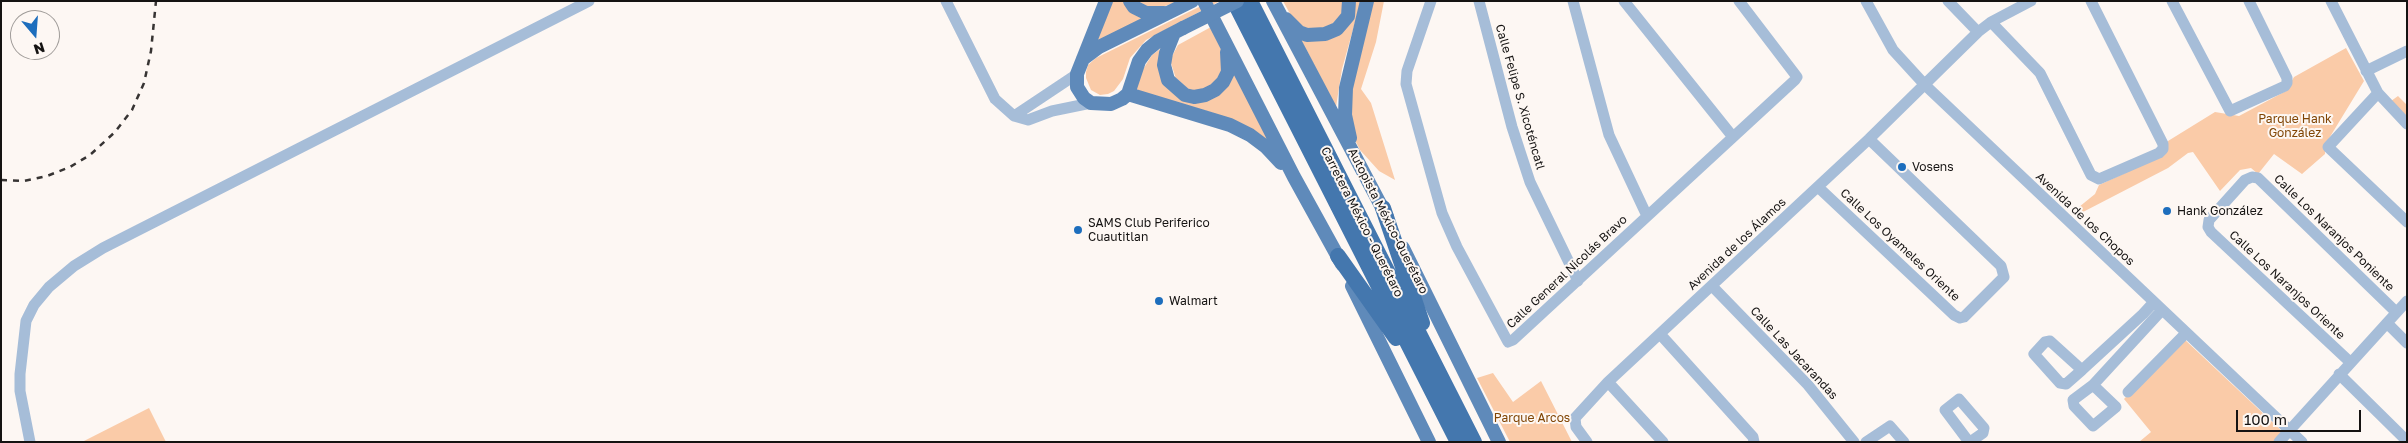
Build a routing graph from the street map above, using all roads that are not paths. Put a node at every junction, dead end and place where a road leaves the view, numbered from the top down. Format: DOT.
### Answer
graph roads {
  1 [pos="589,1"];
  2 [pos="946,1"];
  3 [pos="1106,1"];
  4 [pos="1130,1"];
  5 [pos="1204,1"];
  6 [pos="1235,1"];
  7 [pos="1250,1"];
  8 [pos="1273,1"];
  9 [pos="1350,1"];
  10 [pos="1367,1"];
  11 [pos="1431,1"];
  12 [pos="1479,1"];
  13 [pos="1573,1"];
  14 [pos="1624,1"];
  15 [pos="1739,1"];
  16 [pos="1866,1"];
  17 [pos="1948,1"];
  18 [pos="2091,1"];
  19 [pos="2172,1"];
  20 [pos="2249,1"];
  21 [pos="2331,1"];
  22 [pos="2030,2"];
  23 [pos="1187,4"];
  24 [pos="1167,13"];
  25 [pos="1280,14"];
  26 [pos="1991,22"];
  27 [pos="1179,31"];
  28 [pos="1978,32"];
  29 [pos="1227,46"];
  30 [pos="2407,51"];
  31 [pos="1083,59"];
  32 [pos="2366,71"];
  33 [pos="1077,74"];
  34 [pos="1925,85"];
  35 [pos="2378,93"];
  36 [pos="1128,94"];
  37 [pos="1091,103"];
  38 [pos="1014,116"];
  39 [pos="2407,124"];
  40 [pos="1733,137"];
  41 [pos="1870,138"];
  42 [pos="1360,167"];
  43 [pos="1294,177"];
  44 [pos="1822,191"];
  45 [pos="1383,208"];
  46 [pos="1648,216"];
  47 [pos="2407,222"];
  48 [pos="2208,227"];
  49 [pos="1338,256"];
  50 [pos="1578,281"];
  51 [pos="1712,286"];
  52 [pos="2407,301"];
  53 [pos="2158,306"];
  54 [pos="2396,312"];
  55 [pos="2387,323"];
  56 [pos="2186,333"];
  57 [pos="1660,334"];
  58 [pos="2407,343"];
  59 [pos="2350,362"];
  60 [pos="1427,365"];
  61 [pos="2082,370"];
  62 [pos="2339,374"];
  63 [pos="1608,382"];
  64 [pos="2094,385"];
  65 [pos="2128,392"];
  66 [pos="2290,430"];
  67 [pos="2407,441"];
  68 [pos="30,442"];
  69 [pos="1429,442"];
  70 [pos="1458,442"];
  71 [pos="1474,442"];
  72 [pos="1500,442"];
  73 [pos="1587,442"];
  74 [pos="1663,442"];
  75 [pos="1754,442"];
  76 [pos="1854,442"];
  77 [pos="1866,442"];
  78 [pos="1904,442"];
  79 [pos="2279,442"];
  80 [pos="2302,442"];
  1 -- 68 [label="street"];
  2 -- 38 [label="street"];
  3 -- 31 [label="main road"];
  4 -- 24 [label="main road"];
  5 -- 29 [label="main road"];
  6 -- 27 [label="main road, bridge"];
  6 -- 60 [label="highway, Carretera México - Querétaro"];
  7 -- 60 [label="highway, Carretera México - Querétaro"];
  8 -- 25 [label="main road, Autopista México-Querétaro"];
  9 -- 25 [label="main road"];
  10 -- 42 [label="main road"];
  11 -- 50 [label="street, Calle General Nicolás Bravo"];
  12 -- 50 [label="street, Calle Felipe S. Xicoténcatl"];
  13 -- 46 [label="street"];
  14 -- 40 [label="street"];
  15 -- 40 [label="street, Calle General Nicolás Bravo"];
  16 -- 34 [label="street, Avenida de los Chopos"];
  17 -- 28 [label="street"];
  18 -- 26 [label="street"];
  19 -- 20 [label="street"];
  21 -- 32 [label="street"];
  22 -- 26 [label="street"];
  23 -- 24 [label="main road"];
  24 -- 31 [label="main road"];
  25 -- 42 [label="main road, Autopista México-Querétaro"];
  26 -- 28 [label="street"];
  27 -- 29 [label="main road"];
  27 -- 36 [label="main road"];
  28 -- 34 [label="street"];
  29 -- 43 [label="main road"];
  30 -- 32 [label="street"];
  31 -- 33 [label="main road"];
  32 -- 35 [label="street"];
  33 -- 37 [label="main road"];
  33 -- 38 [label="street"];
  34 -- 41 [label="street, Avenida de los Álamos"];
  34 -- 53 [label="street, Avenida de los Chopos"];
  35 -- 39 [label="street"];
  35 -- 47 [label="street"];
  36 -- 37 [label="main road"];
  36 -- 43 [label="main road"];
  37 -- 38 [label="street"];
  40 -- 46 [label="street, Calle General Nicolás Bravo"];
  41 -- 44 [label="street, Avenida de los Álamos"];
  41 -- 44 [label="street, Calle Los Oyameles Oriente"];
  42 -- 45 [label="main road, Autopista México-Querétaro"];
  43 -- 49 [label="main road"];
  44 -- 51 [label="street, Avenida de los Álamos"];
  45 -- 60 [label="highway"];
  45 -- 72 [label="main road, Autopista México-Querétaro"];
  46 -- 50 [label="street, Calle General Nicolás Bravo"];
  48 -- 54 [label="street, Calle Los Naranjos Poniente"];
  48 -- 59 [label="street, Calle Los Naranjos Oriente"];
  49 -- 60 [label="highway"];
  49 -- 69 [label="main road"];
  51 -- 57 [label="street, Avenida de los Álamos"];
  51 -- 76 [label="street, Calle Las Jacarandas"];
  52 -- 54 [label="street"];
  53 -- 56 [label="street, Avenida de los Chopos"];
  53 -- 61 [label="street"];
  53 -- 64 [label="street"];
  54 -- 55 [label="street"];
  55 -- 58 [label="street"];
  55 -- 59 [label="street"];
  56 -- 65 [label="street"];
  56 -- 66 [label="street, Avenida de los Chopos"];
  57 -- 63 [label="street, Avenida de los Álamos"];
  57 -- 75 [label="street"];
  59 -- 62 [label="street"];
  60 -- 70 [label="highway, Carretera México - Querétaro"];
  60 -- 71 [label="highway, Carretera México - Querétaro"];
  62 -- 66 [label="street"];
  62 -- 67 [label="street"];
  63 -- 73 [label="street, Avenida de los Álamos"];
  63 -- 74 [label="street"];
  66 -- 79 [label="street"];
  66 -- 80 [label="street, Avenida de los Chopos"];
  77 -- 78 [label="street"];
}
